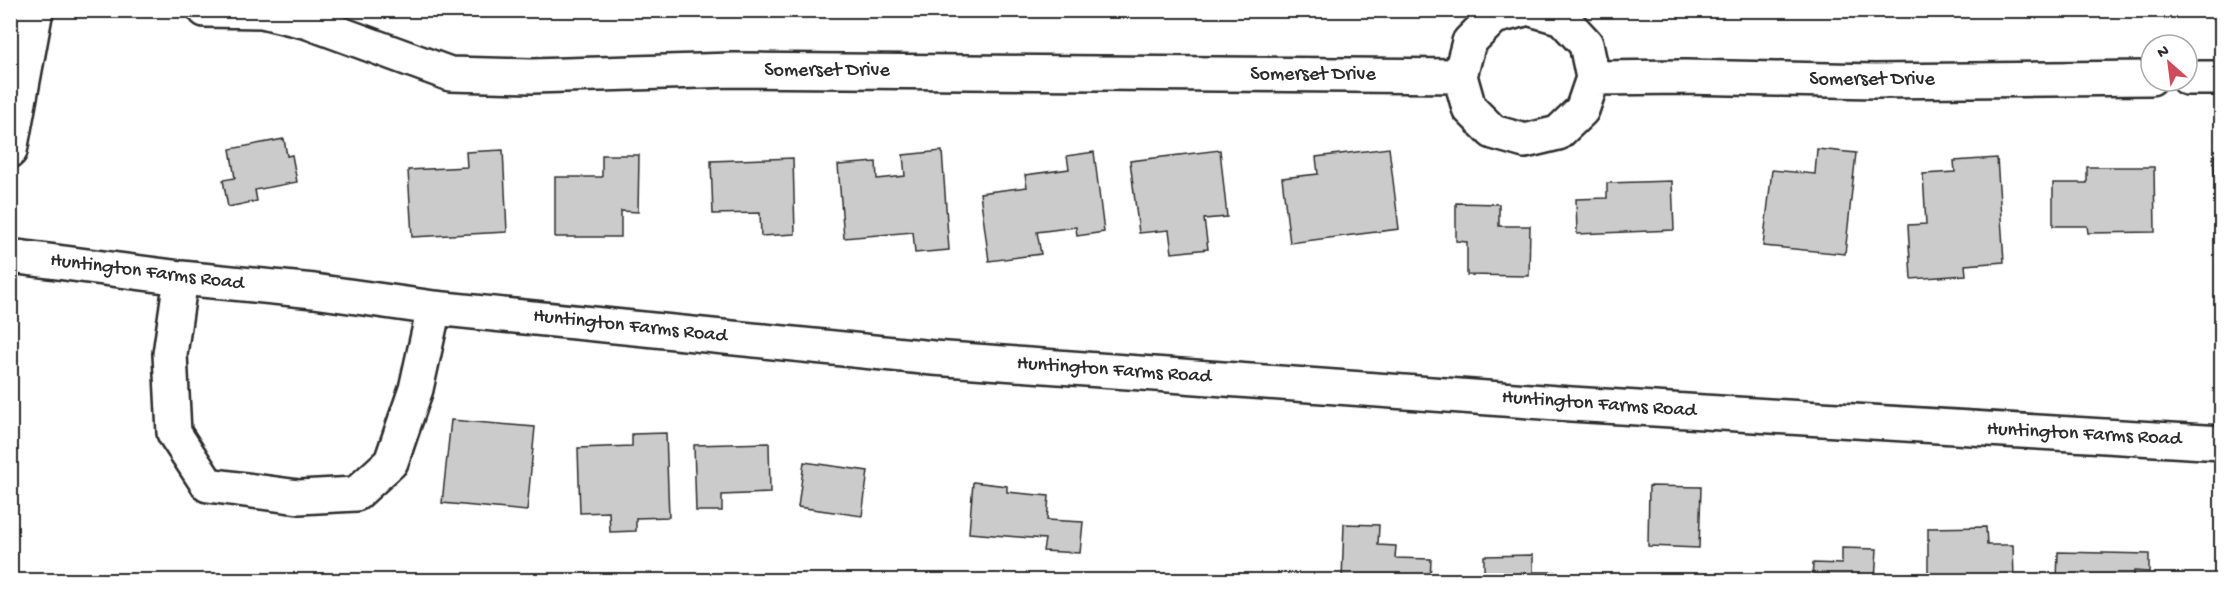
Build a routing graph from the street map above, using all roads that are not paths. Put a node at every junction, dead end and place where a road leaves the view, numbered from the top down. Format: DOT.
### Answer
graph roads {
  1 [pos="36,10"];
  2 [pos="205,10"];
  3 [pos="1521,10"];
  4 [pos="1534,10"];
  5 [pos="1460,76"];
  6 [pos="1593,78"];
  7 [pos="2139,78"];
  8 [pos="2199,78"];
  9 [pos="2222,78"];
  10 [pos="10,151"];
  11 [pos="10,256"];
  12 [pos="181,278"];
  13 [pos="434,308"];
  14 [pos="2222,443"];
  1 -- 10 [label="street"];
  2 -- 5 [label="street, Somerset Drive"];
  3 -- 5 [label="street"];
  4 -- 6 [label="street"];
  5 -- 6 [label="street"];
  6 -- 7 [label="street, Somerset Drive"];
  8 -- 9 [label="street"];
  11 -- 12 [label="street, Huntington Farms Road"];
  12 -- 13 [label="street, Huntington Farms Road"];
  12 -- 13 [label="street"];
  13 -- 14 [label="street, Huntington Farms Road"];
}
